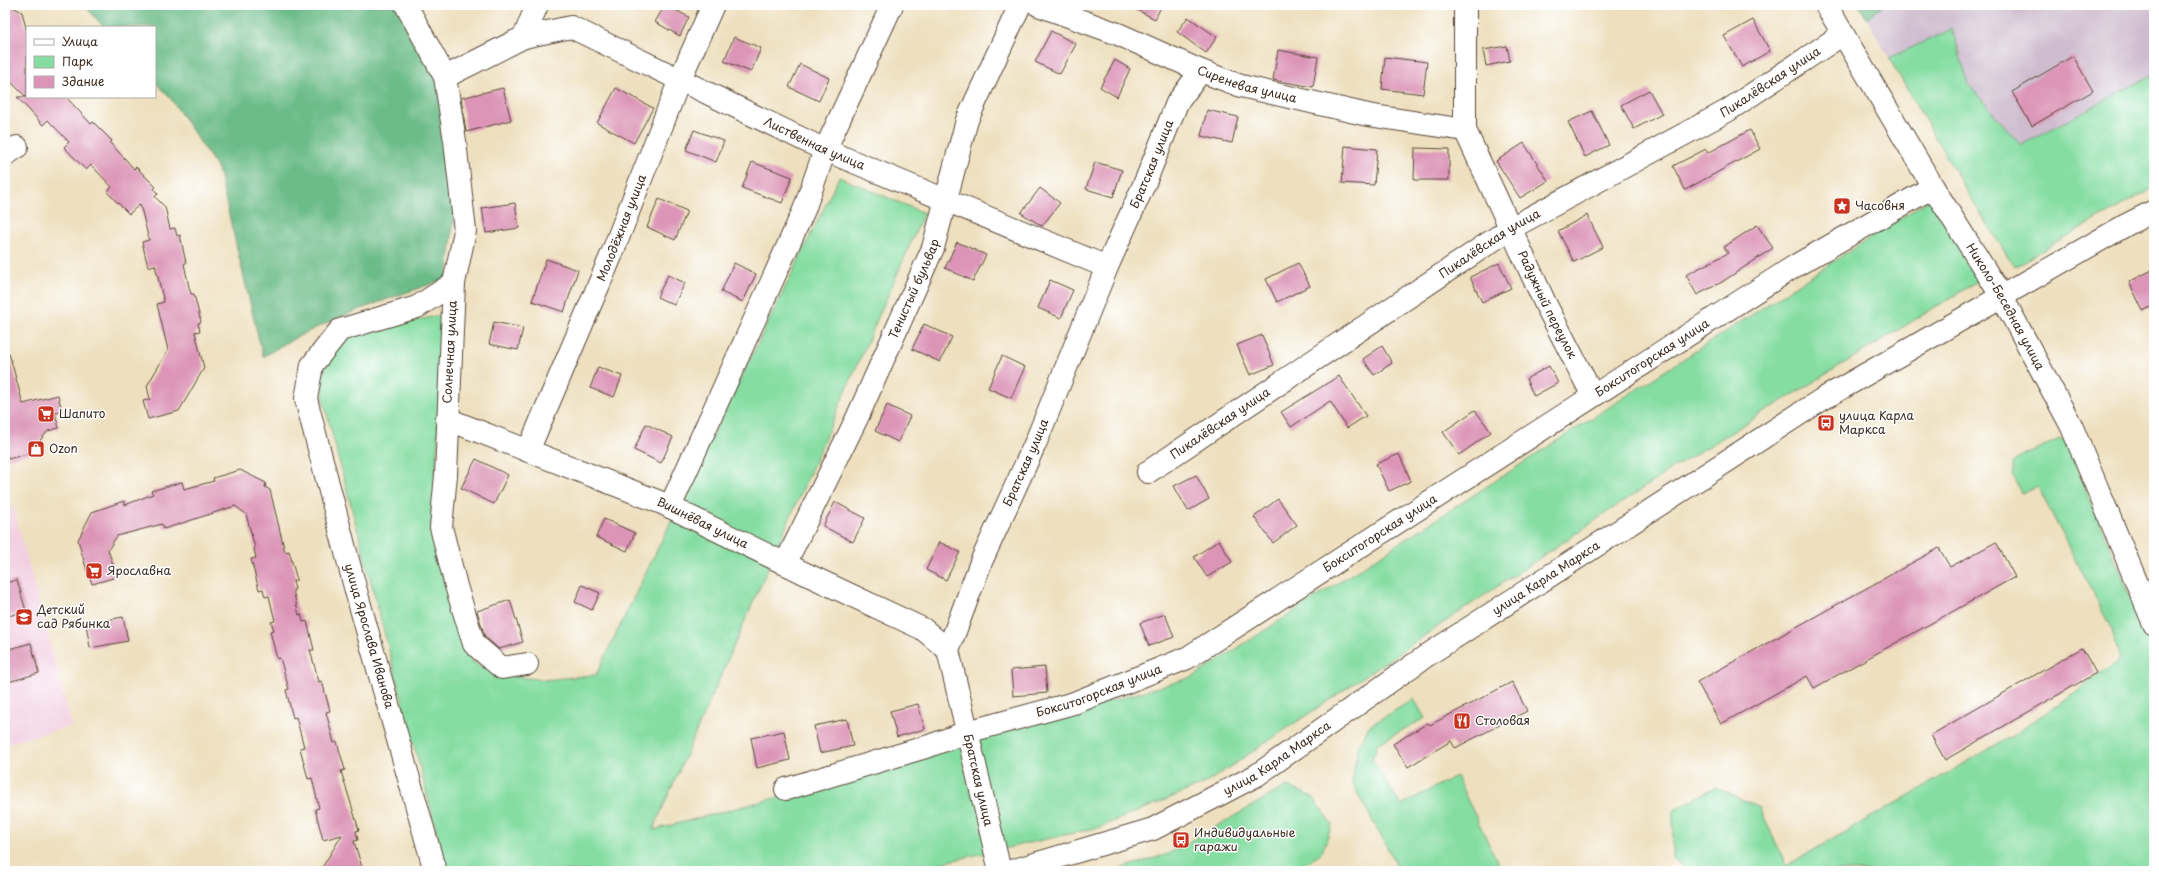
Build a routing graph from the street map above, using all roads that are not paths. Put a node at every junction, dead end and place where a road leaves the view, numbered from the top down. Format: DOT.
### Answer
graph roads {
  1 [pos="406,5"];
  2 [pos="537,5"];
  3 [pos="713,5"];
  4 [pos="892,5"];
  5 [pos="1020,5"];
  6 [pos="1038,5"];
  7 [pos="1464,5"];
  8 [pos="1826,5"];
  9 [pos="1843,34"];
  10 [pos="524,37"];
  11 [pos="1201,71"];
  12 [pos="445,77"];
  13 [pos="680,79"];
  14 [pos="1465,130"];
  15 [pos="825,150"];
  16 [pos="1933,187"];
  17 [pos="946,200"];
  18 [pos="2154,211"];
  19 [pos="1511,228"];
  20 [pos="1107,267"];
  21 [pos="454,283"];
  22 [pos="2002,297"];
  23 [pos="1593,396"];
  24 [pos="447,419"];
  25 [pos="528,451"];
  26 [pos="1148,472"];
  27 [pos="670,507"];
  28 [pos="785,564"];
  29 [pos="2154,624"];
  30 [pos="948,650"];
  31 [pos="527,664"];
  32 [pos="967,732"];
  33 [pos="786,789"];
  34 [pos="435,871"];
  35 [pos="1000,871"];
  36 [pos="1011,871"];
  1 -- 12 [label="street, Солнечная улица"];
  2 -- 10 [label="street"];
  3 -- 13 [label="street, Молодёжная улица"];
  4 -- 15 [label="street"];
  5 -- 17 [label="street, Тенистый бульвар"];
  6 -- 11 [label="street, Сиреневая улица"];
  7 -- 14 [label="street, Радужный переулок"];
  8 -- 9 [label="street, Николо-Беседная улица"];
  9 -- 16 [label="street, Николо-Беседная улица"];
  9 -- 19 [label="street, Пикалёвская улица"];
  10 -- 12 [label="street, Лиственная улица"];
  10 -- 13 [label="street, Лиственная улица"];
  11 -- 14 [label="street, Сиреневая улица"];
  11 -- 20 [label="street, Братская улица"];
  12 -- 21 [label="street, Солнечная улица"];
  13 -- 15 [label="street, Лиственная улица"];
  13 -- 25 [label="street, Молодёжная улица"];
  14 -- 19 [label="street, Радужный переулок"];
  15 -- 17 [label="street, Лиственная улица"];
  15 -- 27 [label="street"];
  16 -- 22 [label="street, Николо-Беседная улица"];
  16 -- 23 [label="street, Бокситогорская улица"];
  17 -- 20 [label="street, Лиственная улица"];
  17 -- 28 [label="street, Тенистый бульвар"];
  18 -- 22 [label="street, улица Карла Маркса"];
  19 -- 23 [label="street, Радужный переулок"];
  19 -- 26 [label="street, Пикалёвская улица"];
  20 -- 30 [label="street, Братская улица"];
  21 -- 24 [label="street, Солнечная улица"];
  21 -- 34 [label="street, улица Ярослава Иванова"];
  22 -- 29 [label="street, Николо-Беседная улица"];
  22 -- 36 [label="street, улица Карла Маркса"];
  23 -- 32 [label="street, Бокситогорская улица"];
  24 -- 25 [label="street, Вишнёвая улица"];
  24 -- 31 [label="street, Солнечная улица"];
  25 -- 27 [label="street, Вишнёвая улица"];
  27 -- 28 [label="street, Вишнёвая улица"];
  28 -- 30 [label="street, Вишнёвая улица"];
  30 -- 32 [label="street, Братская улица"];
  32 -- 33 [label="street, Бокситогорская улица"];
  32 -- 35 [label="street, Братская улица"];
}
